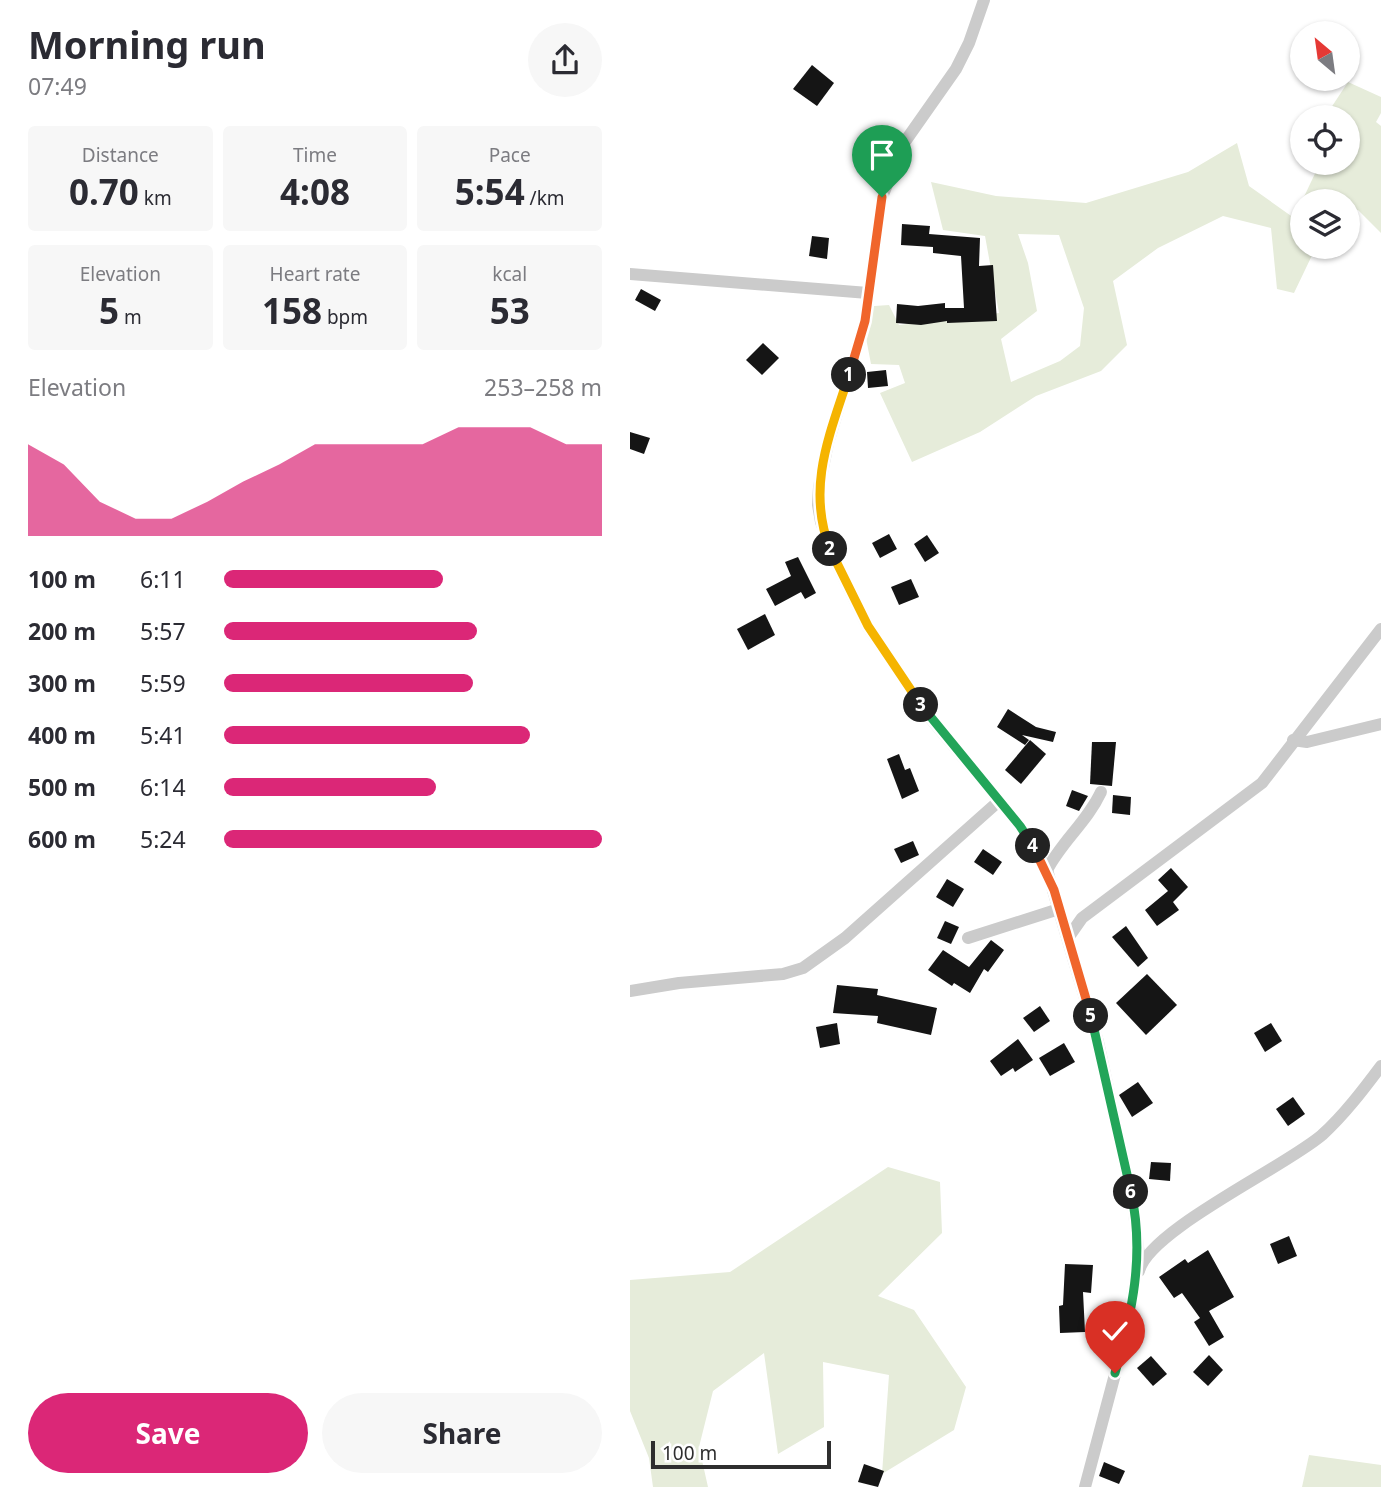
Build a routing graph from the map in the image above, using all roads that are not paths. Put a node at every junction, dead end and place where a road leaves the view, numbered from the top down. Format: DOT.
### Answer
graph roads {
  1 [pos="984,0"];
  2 [pos="630,274"];
  3 [pos="868,293"];
  4 [pos="1381,629"];
  5 [pos="1381,724"];
  6 [pos="1293,740"];
  7 [pos="1101,792"];
  8 [pos="999,801"];
  9 [pos="1047,870"];
  10 [pos="1059,909"];
  11 [pos="968,938"];
  12 [pos="1068,938"];
  13 [pos="630,991"];
  14 [pos="1381,1066"];
  15 [pos="1136,1282"];
  16 [pos="1085,1487"];
  1 -- 3 [label="street"];
  2 -- 3 [label="street"];
  3 -- 8 [label="street"];
  4 -- 6 [label="street"];
  5 -- 6 [label="street"];
  6 -- 12 [label="street"];
  7 -- 9 [label="street"];
  8 -- 9 [label="street"];
  8 -- 13 [label="street"];
  9 -- 10 [label="street"];
  10 -- 11 [label="street"];
  10 -- 12 [label="street"];
  12 -- 15 [label="street"];
  14 -- 15 [label="street"];
  15 -- 16 [label="street"];
}
